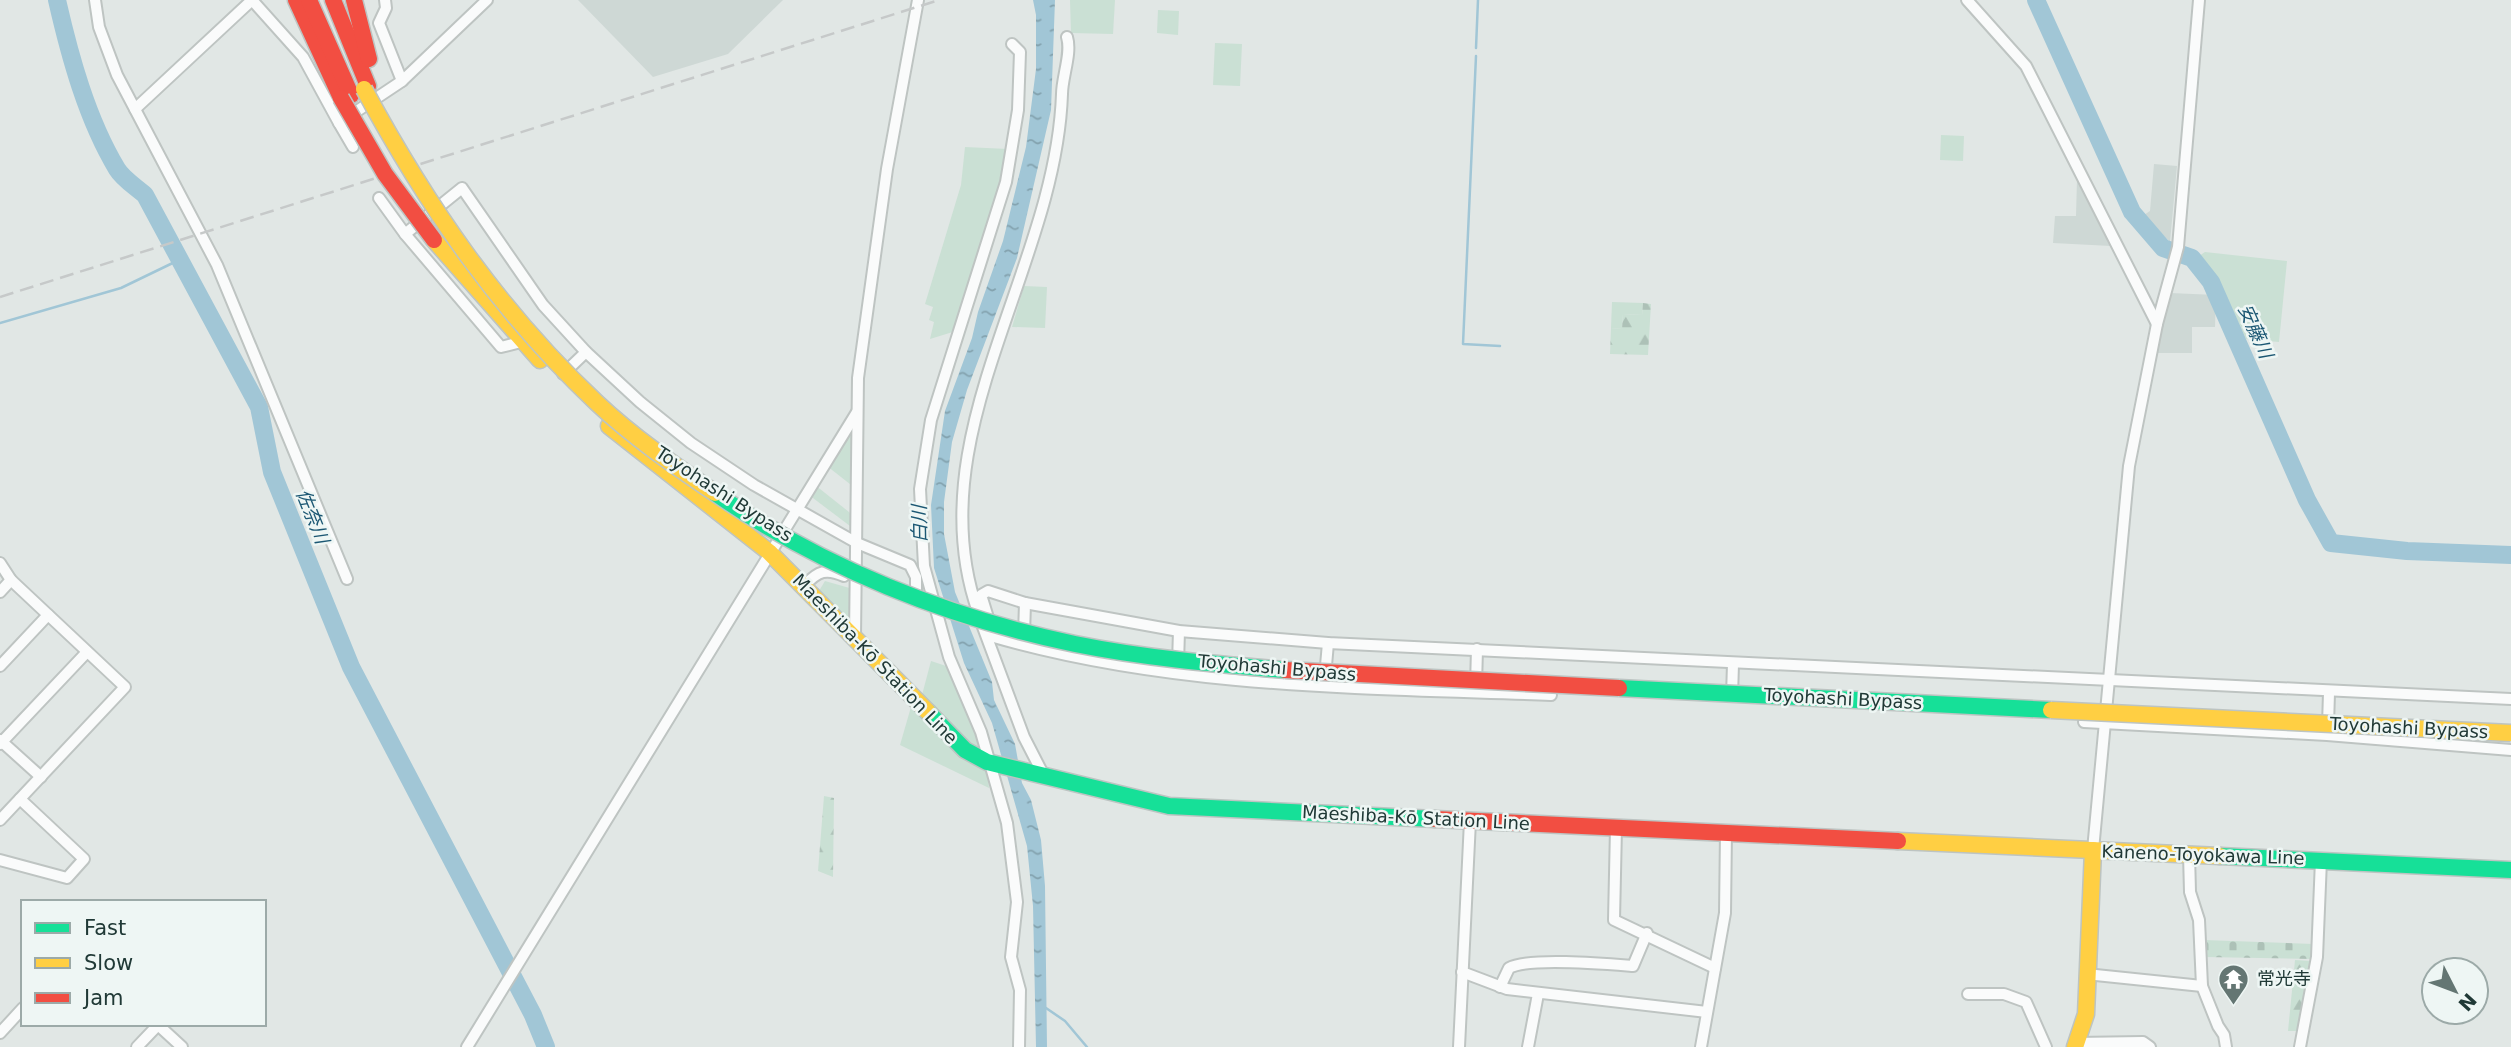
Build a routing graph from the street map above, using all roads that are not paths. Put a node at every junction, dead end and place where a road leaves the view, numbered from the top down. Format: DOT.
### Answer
graph roads {
  1 [pos="95,0"];
  2 [pos="252,0"];
  3 [pos="296,0"];
  4 [pos="309,0"];
  5 [pos="323,0"];
  6 [pos="333,0"];
  7 [pos="354,0"];
  8 [pos="385,0"];
  9 [pos="487,0"];
  10 [pos="918,0"];
  11 [pos="1967,0"];
  12 [pos="2199,0"];
  13 [pos="1068,37"];
  14 [pos="1012,44"];
  15 [pos="402,81"];
  16 [pos="360,90"];
  17 [pos="135,109"];
  18 [pos="339,123"];
  19 [pos="353,147"];
  20 [pos="379,198"];
  21 [pos="405,234"];
  22 [pos="2157,324"];
  23 [pos="521,342"];
  24 [pos="586,352"];
  25 [pos="559,378"];
  26 [pos="857,412"];
  27 [pos="797,510"];
  28 [pos="857,542"];
  29 [pos="769,552"];
  30 [pos="0,563"];
  31 [pos="347,579"];
  32 [pos="11,580"];
  33 [pos="856,582"];
  34 [pos="805,585"];
  35 [pos="0,592"];
  36 [pos="1025,603"];
  37 [pos="48,615"];
  38 [pos="1179,631"];
  39 [pos="855,637"];
  40 [pos="1328,643"];
  41 [pos="1023,645"];
  42 [pos="1477,649"];
  43 [pos="87,652"];
  44 [pos="1733,664"];
  45 [pos="0,666"];
  46 [pos="1178,676"];
  47 [pos="2109,683"];
  48 [pos="1324,687"];
  49 [pos="1476,692"];
  50 [pos="2329,693"];
  51 [pos="2511,699"];
  52 [pos="1732,703"];
  53 [pos="2106,723"];
  54 [pos="2511,726"];
  55 [pos="2511,733"];
  56 [pos="2327,735"];
  57 [pos="1,742"];
  58 [pos="2511,750"];
  59 [pos="989,762"];
  60 [pos="1040,774"];
  61 [pos="41,777"];
  62 [pos="20,799"];
  63 [pos="0,820"];
  64 [pos="1470,821"];
  65 [pos="1616,828"];
  66 [pos="1726,832"];
  67 [pos="2093,850"];
  68 [pos="2189,854"];
  69 [pos="0,859"];
  70 [pos="2321,860"];
  71 [pos="2511,870"];
  72 [pos="1647,933"];
  73 [pos="1715,968"];
  74 [pos="1462,972"];
  75 [pos="2086,974"];
  76 [pos="2202,986"];
  77 [pos="1500,987"];
  78 [pos="1538,994"];
  79 [pos="1968,994"];
  80 [pos="21,1010"];
  81 [pos="1707,1012"];
  82 [pos="157,1026"];
  83 [pos="159,1026"];
  84 [pos="0,1033"];
  85 [pos="2076,1045"];
  86 [pos="137,1047"];
  87 [pos="182,1047"];
  88 [pos="467,1047"];
  89 [pos="1018,1047"];
  90 [pos="1459,1047"];
  91 [pos="1528,1047"];
  92 [pos="1701,1047"];
  93 [pos="2046,1047"];
  94 [pos="2150,1047"];
  95 [pos="2226,1047"];
  96 [pos="2300,1047"];
  1 -- 17 [label="street"];
  2 -- 17 [label="street"];
  2 -- 18 [label="street"];
  3 -- 16 [label="main road, Maeshiba-Kō Station Line"];
  4 -- 16 [label="main road"];
  5 -- 16 [label="main road, Toyohashi Bypass"];
  6 -- 16 [label="main road, Toyohashi Bypass"];
  7 -- 16 [label="main road"];
  8 -- 15 [label="street"];
  9 -- 15 [label="street"];
  10 -- 26 [label="street"];
  11 -- 22 [label="street"];
  12 -- 22 [label="street"];
  13 -- 60 [label="street"];
  14 -- 59 [label="street"];
  15 -- 18 [label="street"];
  16 -- 23 [label="main road, Maeshiba-Kō Station Line, bridge"];
  16 -- 54 [label="main road, Toyohashi Bypass, bridge"];
  16 -- 55 [label="main road, Toyohashi Bypass, bridge"];
  17 -- 31 [label="street"];
  18 -- 19 [label="street"];
  20 -- 21 [label="street"];
  21 -- 23 [label="street"];
  21 -- 24 [label="street"];
  22 -- 47 [label="street"];
  23 -- 25 [label="main road, Maeshiba-Kō Station Line"];
  24 -- 25 [label="street"];
  24 -- 27 [label="street"];
  25 -- 29 [label="main road, Maeshiba-Kō Station Line"];
  26 -- 27 [label="street"];
  26 -- 28 [label="street"];
  27 -- 28 [label="street"];
  27 -- 29 [label="street"];
  28 -- 33 [label="street"];
  28 -- 33 [label="street"];
  29 -- 34 [label="main road, Maeshiba-Kō Station Line"];
  29 -- 88 [label="street"];
  30 -- 32 [label="street"];
  32 -- 35 [label="street"];
  32 -- 37 [label="street"];
  33 -- 34 [label="street"];
  33 -- 39 [label="street"];
  34 -- 39 [label="main road, Maeshiba-Kō Station Line"];
  36 -- 38 [label="street"];
  36 -- 41 [label="street"];
  36 -- 41 [label="street"];
  37 -- 43 [label="street"];
  37 -- 45 [label="street"];
  38 -- 40 [label="street"];
  38 -- 46 [label="street"];
  39 -- 59 [label="main road, Maeshiba-Kō Station Line"];
  40 -- 42 [label="street"];
  40 -- 48 [label="street"];
  41 -- 46 [label="street"];
  42 -- 44 [label="street"];
  42 -- 49 [label="street"];
  43 -- 57 [label="street"];
  43 -- 61 [label="street"];
  44 -- 47 [label="street"];
  44 -- 52 [label="street"];
  46 -- 48 [label="street"];
  47 -- 50 [label="street"];
  47 -- 53 [label="street"];
  48 -- 49 [label="street"];
  49 -- 52 [label="street"];
  50 -- 51 [label="street"];
  50 -- 56 [label="street"];
  52 -- 53 [label="street"];
  53 -- 56 [label="street"];
  53 -- 67 [label="street"];
  56 -- 58 [label="street"];
  57 -- 61 [label="street"];
  59 -- 60 [label="main road, Maeshiba-Kō Station Line"];
  59 -- 89 [label="street"];
  60 -- 64 [label="main road, Maeshiba-Kō Station Line"];
  61 -- 62 [label="street"];
  62 -- 63 [label="street"];
  62 -- 69 [label="street"];
  64 -- 65 [label="main road, Maeshiba-Kō Station Line"];
  64 -- 74 [label="street"];
  65 -- 66 [label="main road, Maeshiba-Kō Station Line"];
  65 -- 72 [label="street"];
  66 -- 67 [label="main road, Maeshiba-Kō Station Line"];
  66 -- 73 [label="street"];
  67 -- 68 [label="main road, Kaneno-Toyokawa Line"];
  67 -- 75 [label="main road, Kaneno-Toyokawa Line"];
  68 -- 70 [label="main road, Kaneno-Toyokawa Line"];
  68 -- 76 [label="street"];
  70 -- 71 [label="main road, Kaneno-Toyokawa Line"];
  70 -- 96 [label="street"];
  72 -- 73 [label="street"];
  72 -- 77 [label="street"];
  73 -- 81 [label="street"];
  74 -- 77 [label="street"];
  74 -- 90 [label="street"];
  75 -- 76 [label="street"];
  75 -- 85 [label="main road, Kaneno-Toyokawa Line"];
  76 -- 95 [label="street"];
  77 -- 78 [label="street"];
  78 -- 81 [label="street"];
  78 -- 91 [label="street"];
  79 -- 93 [label="street"];
  80 -- 84 [label="street"];
  81 -- 92 [label="street"];
  82 -- 86 [label="street"];
  83 -- 87 [label="street"];
  85 -- 94 [label="street"];
}
